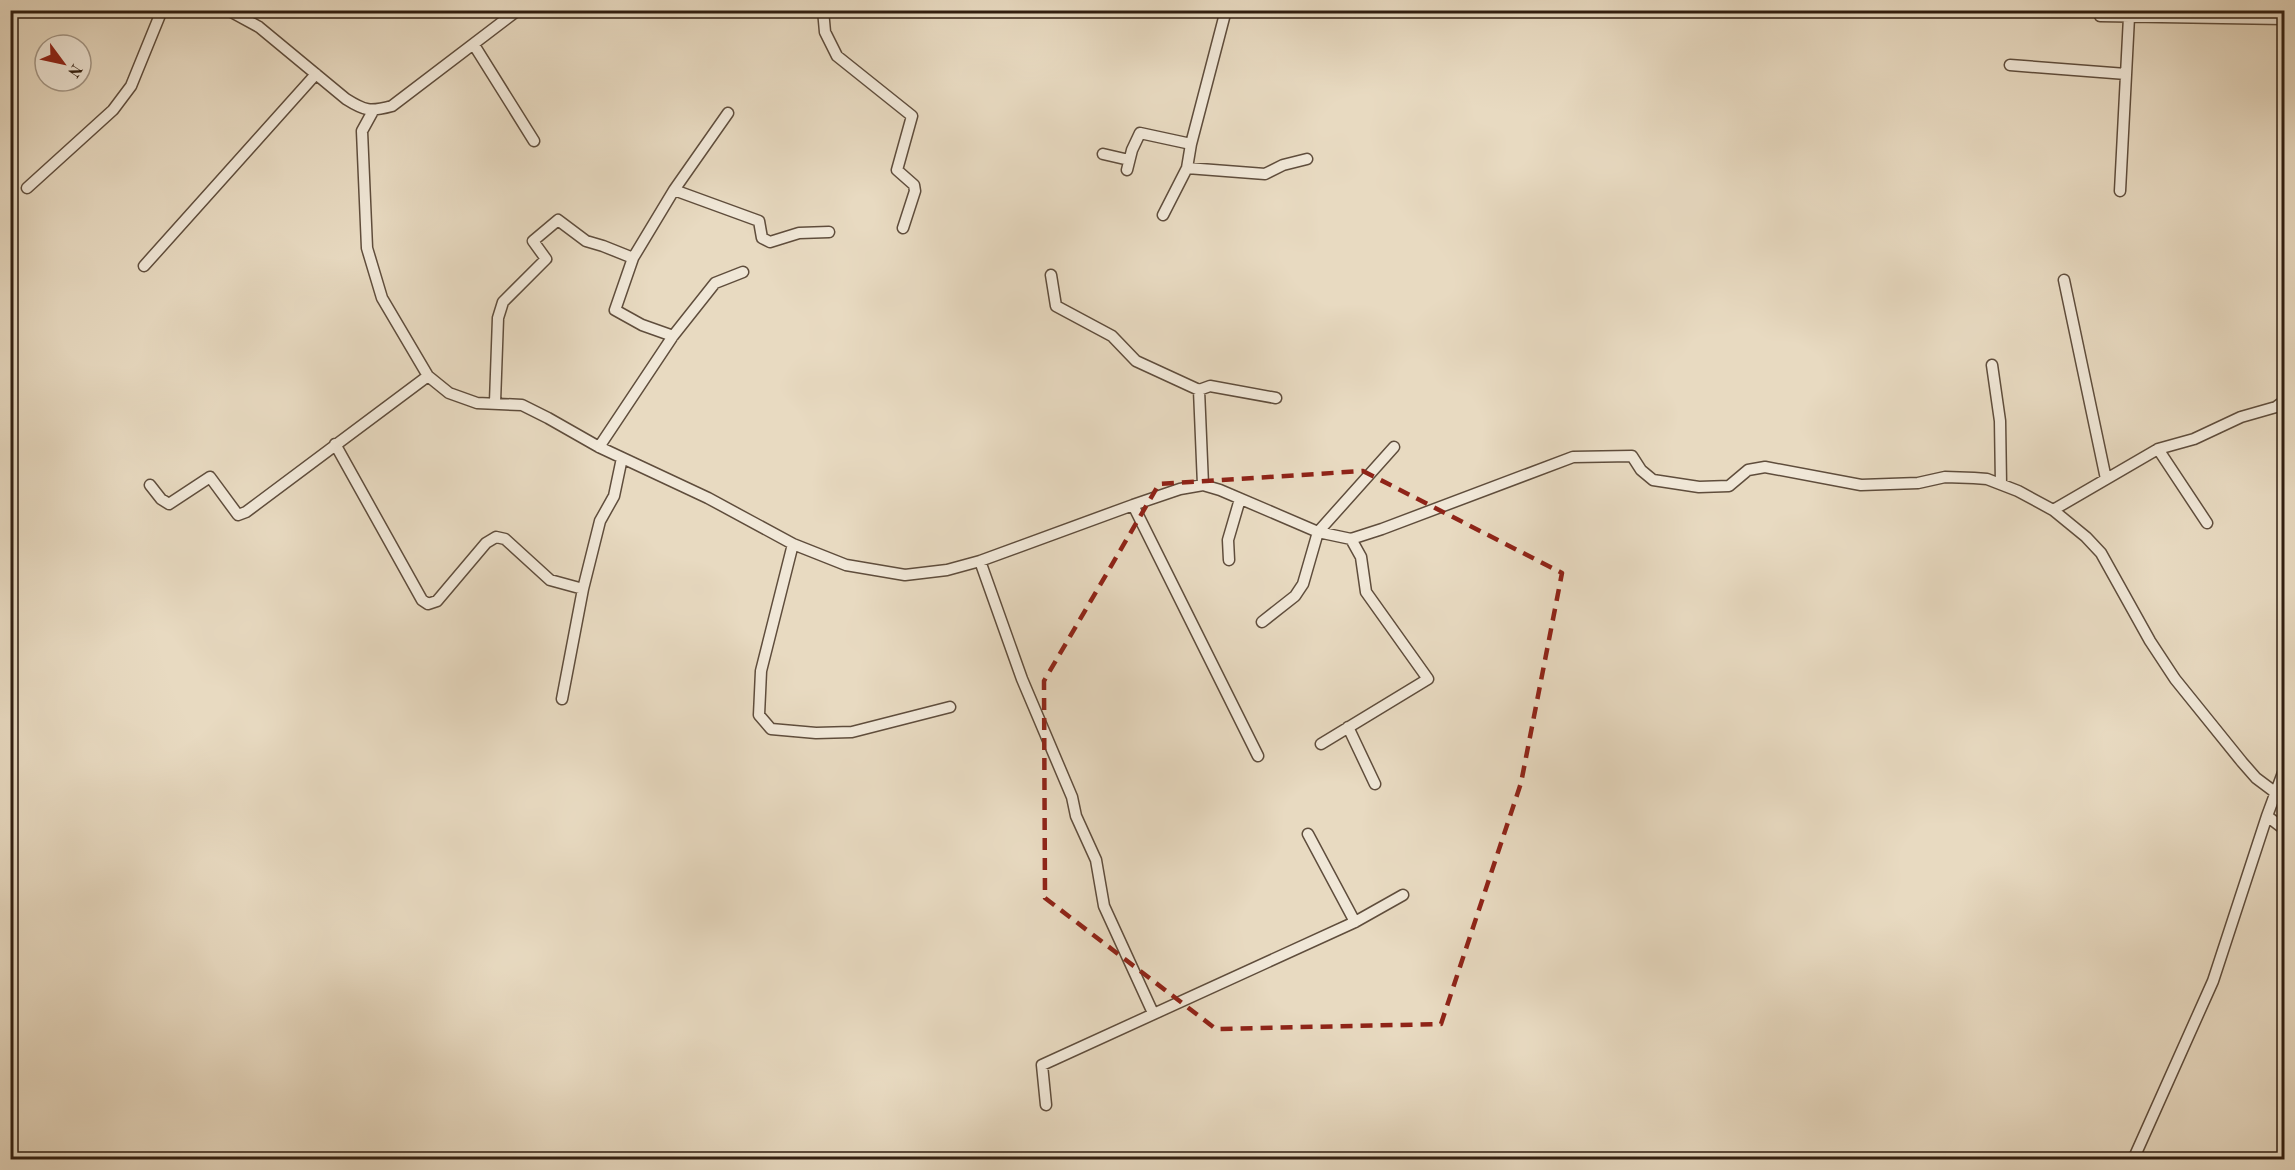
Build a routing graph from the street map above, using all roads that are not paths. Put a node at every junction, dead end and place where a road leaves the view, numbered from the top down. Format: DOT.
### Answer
graph roads {
  1 [pos="162,10"];
  2 [pos="228,10"];
  3 [pos="518,10"];
  4 [pos="823,10"];
  5 [pos="1226,10"];
  6 [pos="2100,16"];
  7 [pos="2129,17"];
  8 [pos="2284,18"];
  9 [pos="474,45"];
  10 [pos="2010,65"];
  11 [pos="316,74"];
  12 [pos="2126,74"];
  13 [pos="373,111"];
  14 [pos="728,113"];
  15 [pos="534,141"];
  16 [pos="1191,144"];
  17 [pos="1102,154"];
  18 [pos="1307,159"];
  19 [pos="1187,168"];
  20 [pos="27,188"];
  21 [pos="674,190"];
  22 [pos="2120,191"];
  23 [pos="1162,215"];
  24 [pos="903,228"];
  25 [pos="829,232"];
  26 [pos="633,258"];
  27 [pos="144,266"];
  28 [pos="743,272"];
  29 [pos="1051,275"];
  30 [pos="2064,280"];
  31 [pos="673,336"];
  32 [pos="1992,365"];
  33 [pos="428,375"];
  34 [pos="1199,390"];
  35 [pos="1276,398"];
  36 [pos="2284,400"];
  37 [pos="495,402"];
  38 [pos="335,444"];
  39 [pos="599,447"];
  40 [pos="1394,447"];
  41 [pos="2158,449"];
  42 [pos="622,458"];
  43 [pos="2106,479"];
  44 [pos="2001,484"];
  45 [pos="150,485"];
  46 [pos="1203,485"];
  47 [pos="1240,499"];
  48 [pos="1133,505"];
  49 [pos="2053,510"];
  50 [pos="2207,523"];
  51 [pos="1318,532"];
  52 [pos="1351,539"];
  53 [pos="794,544"];
  54 [pos="1229,560"];
  55 [pos="980,561"];
  56 [pos="583,589"];
  57 [pos="1262,622"];
  58 [pos="562,699"];
  59 [pos="950,707"];
  60 [pos="1348,728"];
  61 [pos="1321,744"];
  62 [pos="1258,756"];
  63 [pos="2284,770"];
  64 [pos="1375,784"];
  65 [pos="2276,793"];
  66 [pos="2267,816"];
  67 [pos="2284,829"];
  68 [pos="1308,834"];
  69 [pos="1403,895"];
  70 [pos="1355,922"];
  71 [pos="1153,1013"];
  72 [pos="1046,1106"];
  73 [pos="2133,1160"];
  1 -- 20 [label="street"];
  2 -- 11 [label="street"];
  3 -- 9 [label="street"];
  4 -- 24 [label="street"];
  5 -- 16 [label="street"];
  6 -- 7 [label="street"];
  7 -- 8 [label="street"];
  7 -- 12 [label="street"];
  9 -- 13 [label="street"];
  9 -- 15 [label="street"];
  10 -- 12 [label="street"];
  11 -- 13 [label="street"];
  11 -- 27 [label="street"];
  12 -- 22 [label="street"];
  13 -- 33 [label="street"];
  14 -- 21 [label="street"];
  16 -- 17 [label="street"];
  16 -- 19 [label="street"];
  18 -- 19 [label="street"];
  19 -- 23 [label="street"];
  21 -- 25 [label="street"];
  21 -- 26 [label="street"];
  26 -- 31 [label="street"];
  26 -- 37 [label="street"];
  28 -- 31 [label="street"];
  29 -- 34 [label="street"];
  30 -- 43 [label="street"];
  31 -- 39 [label="street"];
  32 -- 44 [label="street"];
  33 -- 37 [label="street"];
  33 -- 38 [label="street"];
  34 -- 35 [label="street"];
  34 -- 46 [label="street"];
  36 -- 41 [label="street"];
  37 -- 39 [label="street"];
  38 -- 45 [label="street"];
  38 -- 56 [label="street"];
  39 -- 42 [label="street"];
  40 -- 51 [label="street"];
  41 -- 43 [label="street"];
  41 -- 50 [label="street"];
  42 -- 53 [label="street"];
  42 -- 56 [label="street"];
  43 -- 49 [label="street"];
  44 -- 49 [label="street"];
  44 -- 52 [label="street"];
  46 -- 47 [label="street"];
  46 -- 48 [label="street"];
  47 -- 51 [label="street"];
  47 -- 54 [label="street"];
  48 -- 55 [label="street"];
  48 -- 62 [label="street"];
  49 -- 65 [label="street"];
  51 -- 52 [label="street"];
  51 -- 57 [label="street"];
  52 -- 60 [label="street"];
  53 -- 55 [label="street"];
  53 -- 59 [label="street"];
  55 -- 71 [label="street"];
  56 -- 58 [label="street"];
  60 -- 61 [label="street"];
  60 -- 64 [label="street"];
  63 -- 65 [label="street"];
  65 -- 66 [label="street"];
  66 -- 67 [label="street"];
  66 -- 73 [label="street"];
  68 -- 70 [label="street"];
  69 -- 70 [label="street"];
  70 -- 71 [label="street"];
  71 -- 72 [label="street"];
}
